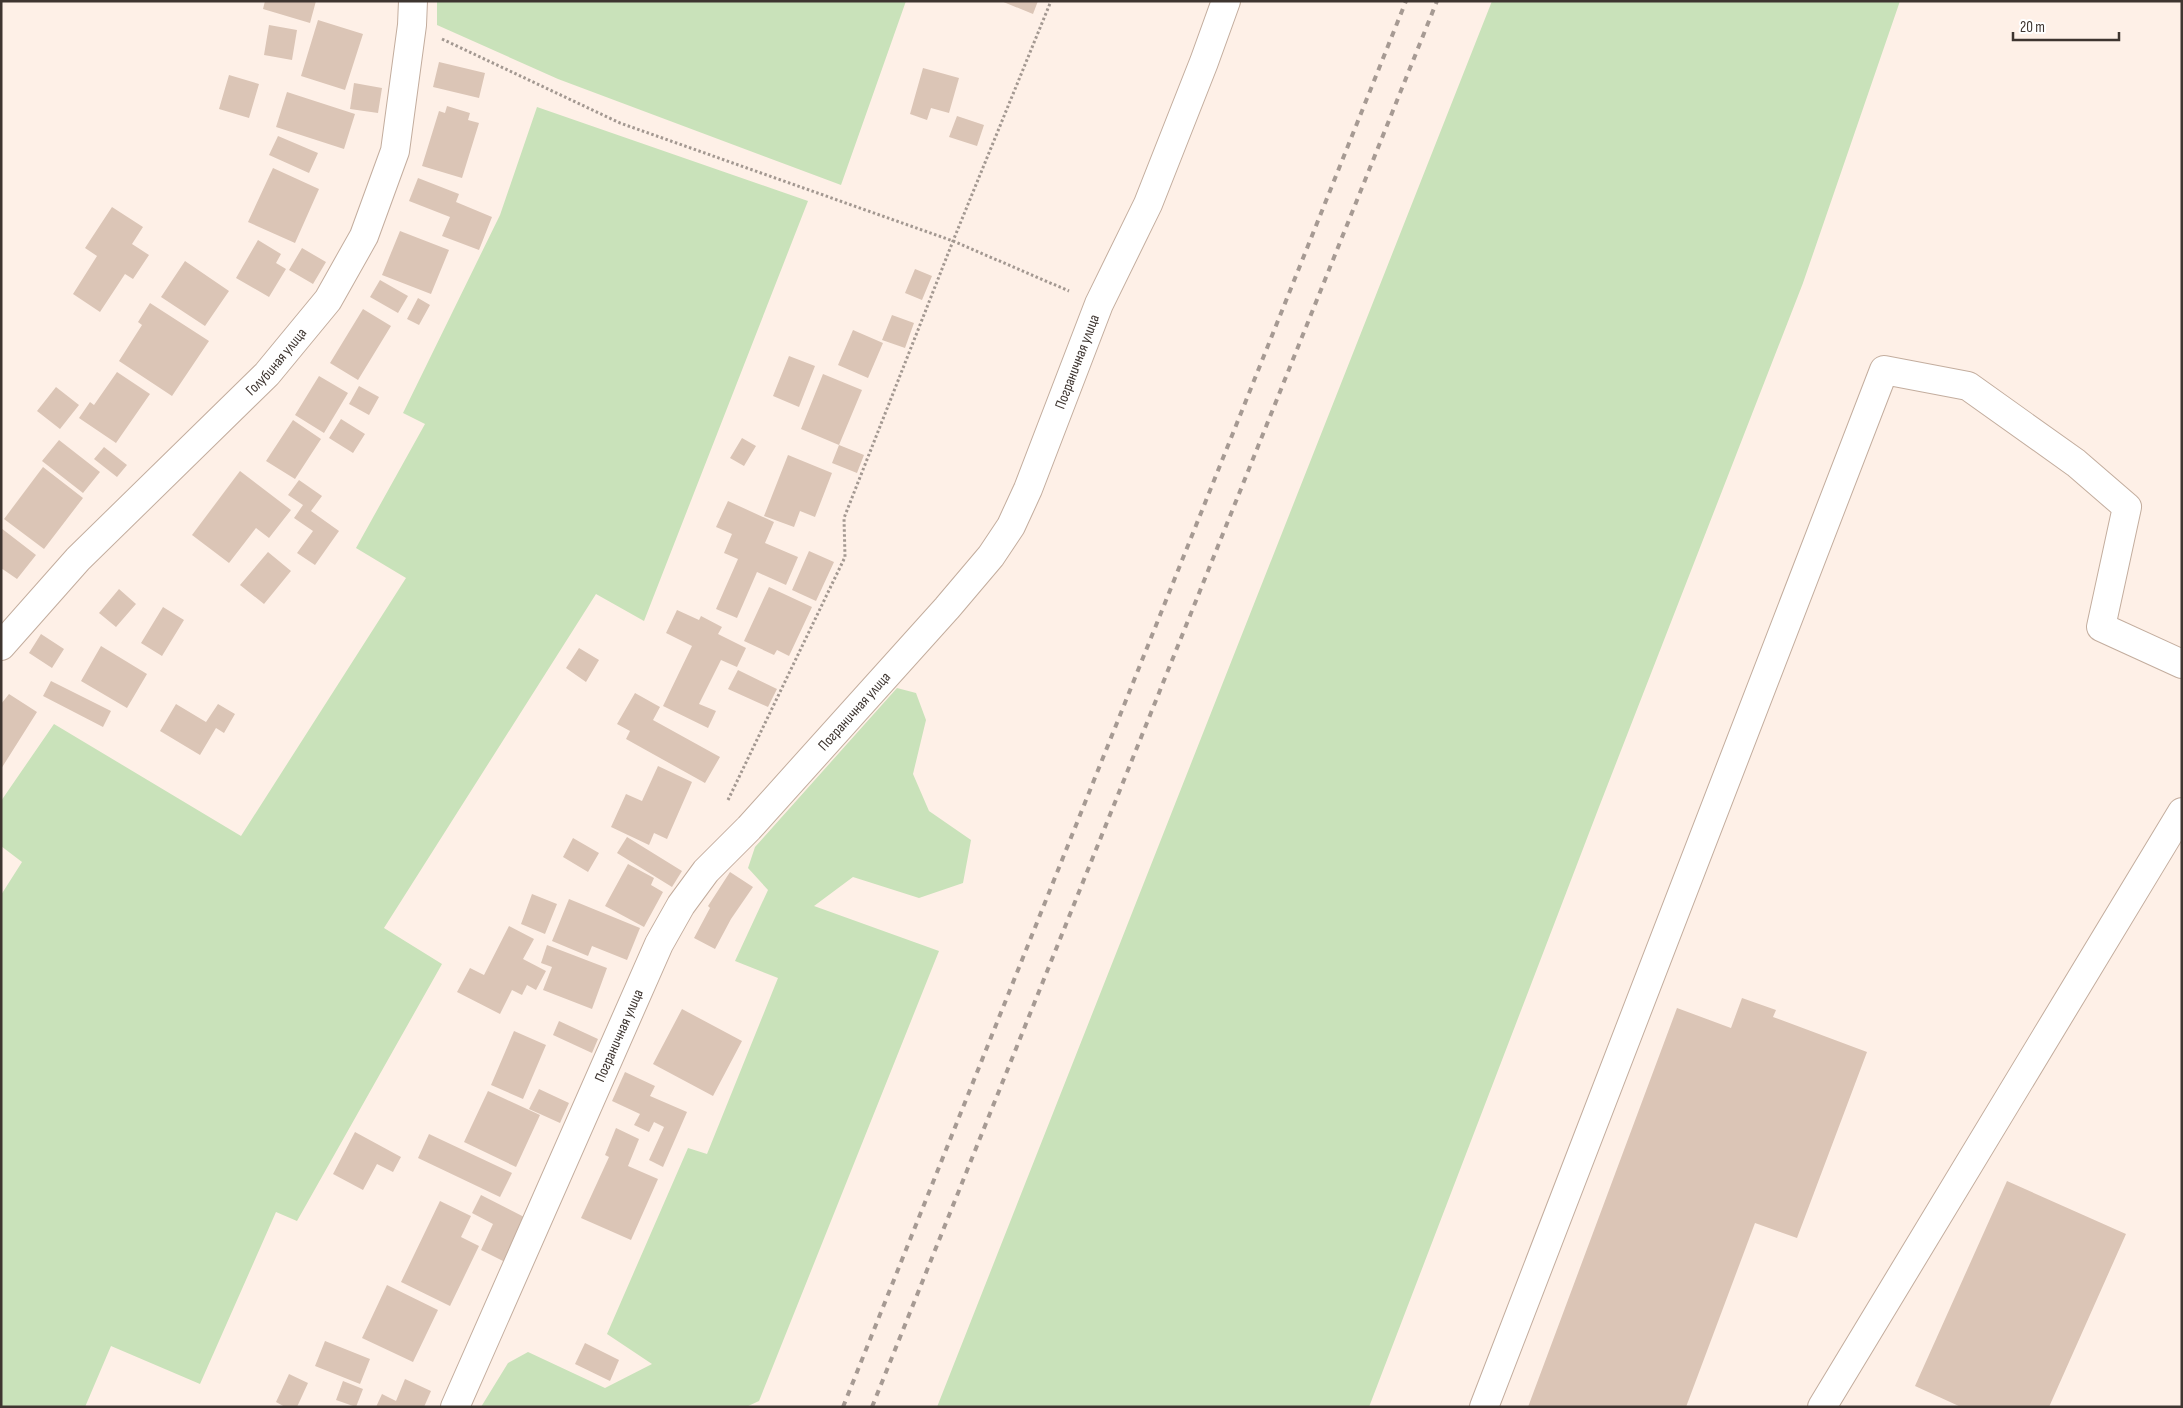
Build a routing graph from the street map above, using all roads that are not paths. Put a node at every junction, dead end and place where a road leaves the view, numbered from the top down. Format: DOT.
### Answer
graph roads {
  1 [pos="1226,1"];
  2 [pos="412,13"];
  3 [pos="1,646"];
  4 [pos="2182,664"];
  5 [pos="2182,812"];
  6 [pos="455,1407"];
  7 [pos="1484,1407"];
  8 [pos="1822,1407"];
  1 -- 6 [label="street, Пограничная улица"];
  2 -- 3 [label="street, Голубиная улица"];
  4 -- 7 [label="street"];
  5 -- 8 [label="street"];
}
